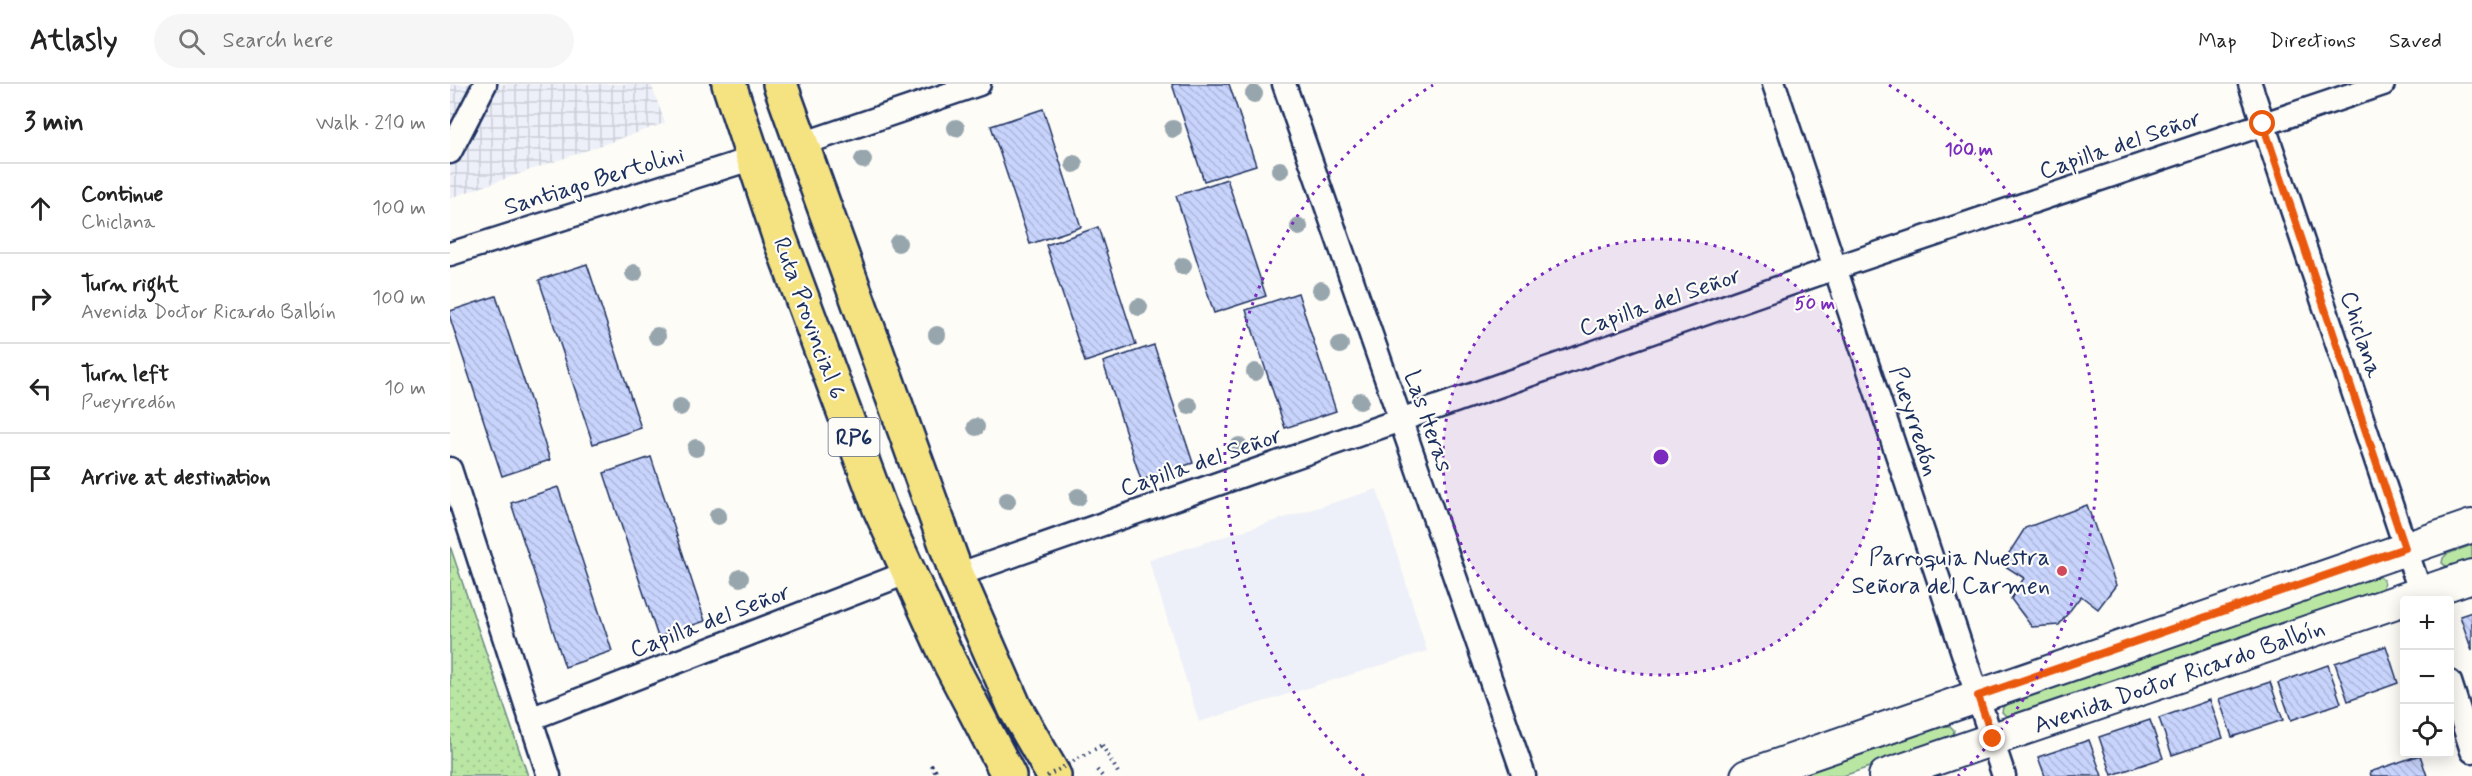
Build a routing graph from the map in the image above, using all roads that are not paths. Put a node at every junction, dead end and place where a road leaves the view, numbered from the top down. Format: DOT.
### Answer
graph roads {
  1 [pos="485,84"];
  2 [pos="729,84"];
  3 [pos="780,84"];
  4 [pos="979,84"];
  5 [pos="1284,84"];
  6 [pos="1774,84"];
  7 [pos="2250,84"];
  8 [pos="2383,84"];
  9 [pos="2263,124"];
  10 [pos="802,144"];
  11 [pos="450,152"];
  12 [pos="754,158"];
  13 [pos="450,254"];
  14 [pos="1835,268"];
  15 [pos="1400,420"];
  16 [pos="450,469"];
  17 [pos="2472,526"];
  18 [pos="2405,548"];
  19 [pos="909,572"];
  20 [pos="957,575"];
  21 [pos="2472,576"];
  22 [pos="2421,596"];
  23 [pos="2423,596"];
  24 [pos="2400,604"];
  25 [pos="2454,695"];
  26 [pos="1978,696"];
  27 [pos="530,719"];
  28 [pos="1993,739"];
  29 [pos="2472,751"];
  30 [pos="549,776"];
  31 [pos="1010,776"];
  32 [pos="1054,776"];
  33 [pos="1524,776"];
  34 [pos="1747,776"];
  35 [pos="1885,776"];
  36 [pos="2004,776"];
  1 -- 11 [label="street"];
  2 -- 12 [label="highway, Ruta Provincial 6 / RP6"];
  3 -- 10 [label="highway, RP6"];
  4 -- 10 [label="street"];
  5 -- 15 [label="street, Las Heras"];
  6 -- 14 [label="street, Pueyrredón"];
  7 -- 9 [label="street, Chiclana"];
  8 -- 9 [label="street, Capilla del Señor"];
  9 -- 14 [label="street, Capilla del Señor"];
  9 -- 18 [label="street, Chiclana"];
  10 -- 20 [label="highway, RP6"];
  12 -- 13 [label="street, Santiago Bertolini"];
  12 -- 19 [label="highway, Ruta Provincial 6 / RP6"];
  14 -- 15 [label="street, Capilla del Señor"];
  14 -- 26 [label="street, Pueyrredón"];
  15 -- 20 [label="street, Capilla del Señor"];
  15 -- 33 [label="street, Las Heras"];
  16 -- 27 [label="street"];
  17 -- 18 [label="main road, Avenida Doctor Ricardo Balbín"];
  18 -- 22 [label="street, Chiclana"];
  18 -- 26 [label="main road, Avenida Doctor Ricardo Balbín"];
  19 -- 27 [label="street, Capilla del Señor"];
  19 -- 31 [label="highway, Ruta Provincial 6 / RP6"];
  20 -- 32 [label="highway, RP6"];
  21 -- 23 [label="main road, Avenida Doctor Ricardo Balbín"];
  24 -- 28 [label="main road, Avenida Doctor Ricardo Balbín"];
  25 -- 29 [label="street"];
  26 -- 28 [label="street, Pueyrredón"];
  26 -- 34 [label="main road, Avenida Doctor Ricardo Balbín"];
  27 -- 30 [label="street"];
  28 -- 35 [label="main road, Avenida Doctor Ricardo Balbín"];
  28 -- 36 [label="street, Pueyrredón"];
}
